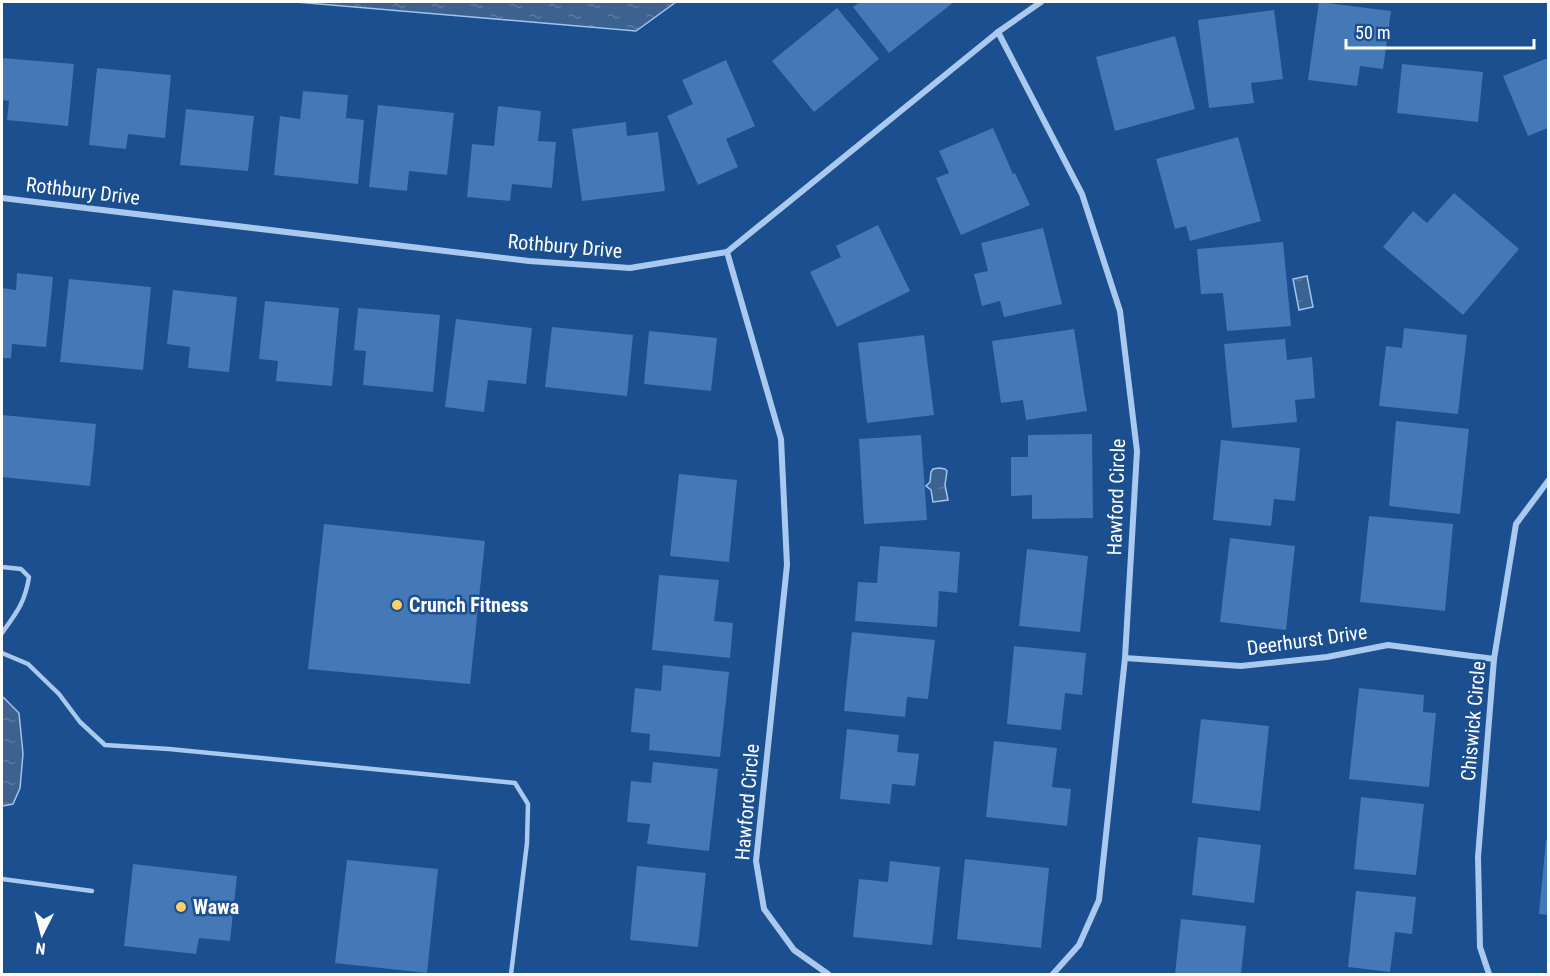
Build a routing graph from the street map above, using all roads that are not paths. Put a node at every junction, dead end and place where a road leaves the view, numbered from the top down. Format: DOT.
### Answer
graph roads {
  1 [pos="1041,2"];
  2 [pos="998,32"];
  3 [pos="2,198"];
  4 [pos="727,252"];
  5 [pos="1548,481"];
  6 [pos="2,567"];
  7 [pos="2,633"];
  8 [pos="2,653"];
  9 [pos="1125,658"];
  10 [pos="1494,658"];
  11 [pos="2,879"];
  12 [pos="92,891"];
  13 [pos="511,975"];
  14 [pos="828,975"];
  15 [pos="1053,975"];
  16 [pos="1489,975"];
  1 -- 2 [label="street, Rothbury Drive"];
  2 -- 4 [label="street, Rothbury Drive"];
  2 -- 9 [label="street, Hawford Circle"];
  3 -- 4 [label="street, Rothbury Drive"];
  4 -- 14 [label="street, Hawford Circle"];
  5 -- 10 [label="street, Chiswick Circle"];
  6 -- 7 [label="lane"];
  8 -- 13 [label="lane"];
  9 -- 10 [label="street, Deerhurst Drive"];
  9 -- 15 [label="street, Hawford Circle"];
  10 -- 16 [label="street, Chiswick Circle"];
  11 -- 12 [label="lane"];
}
